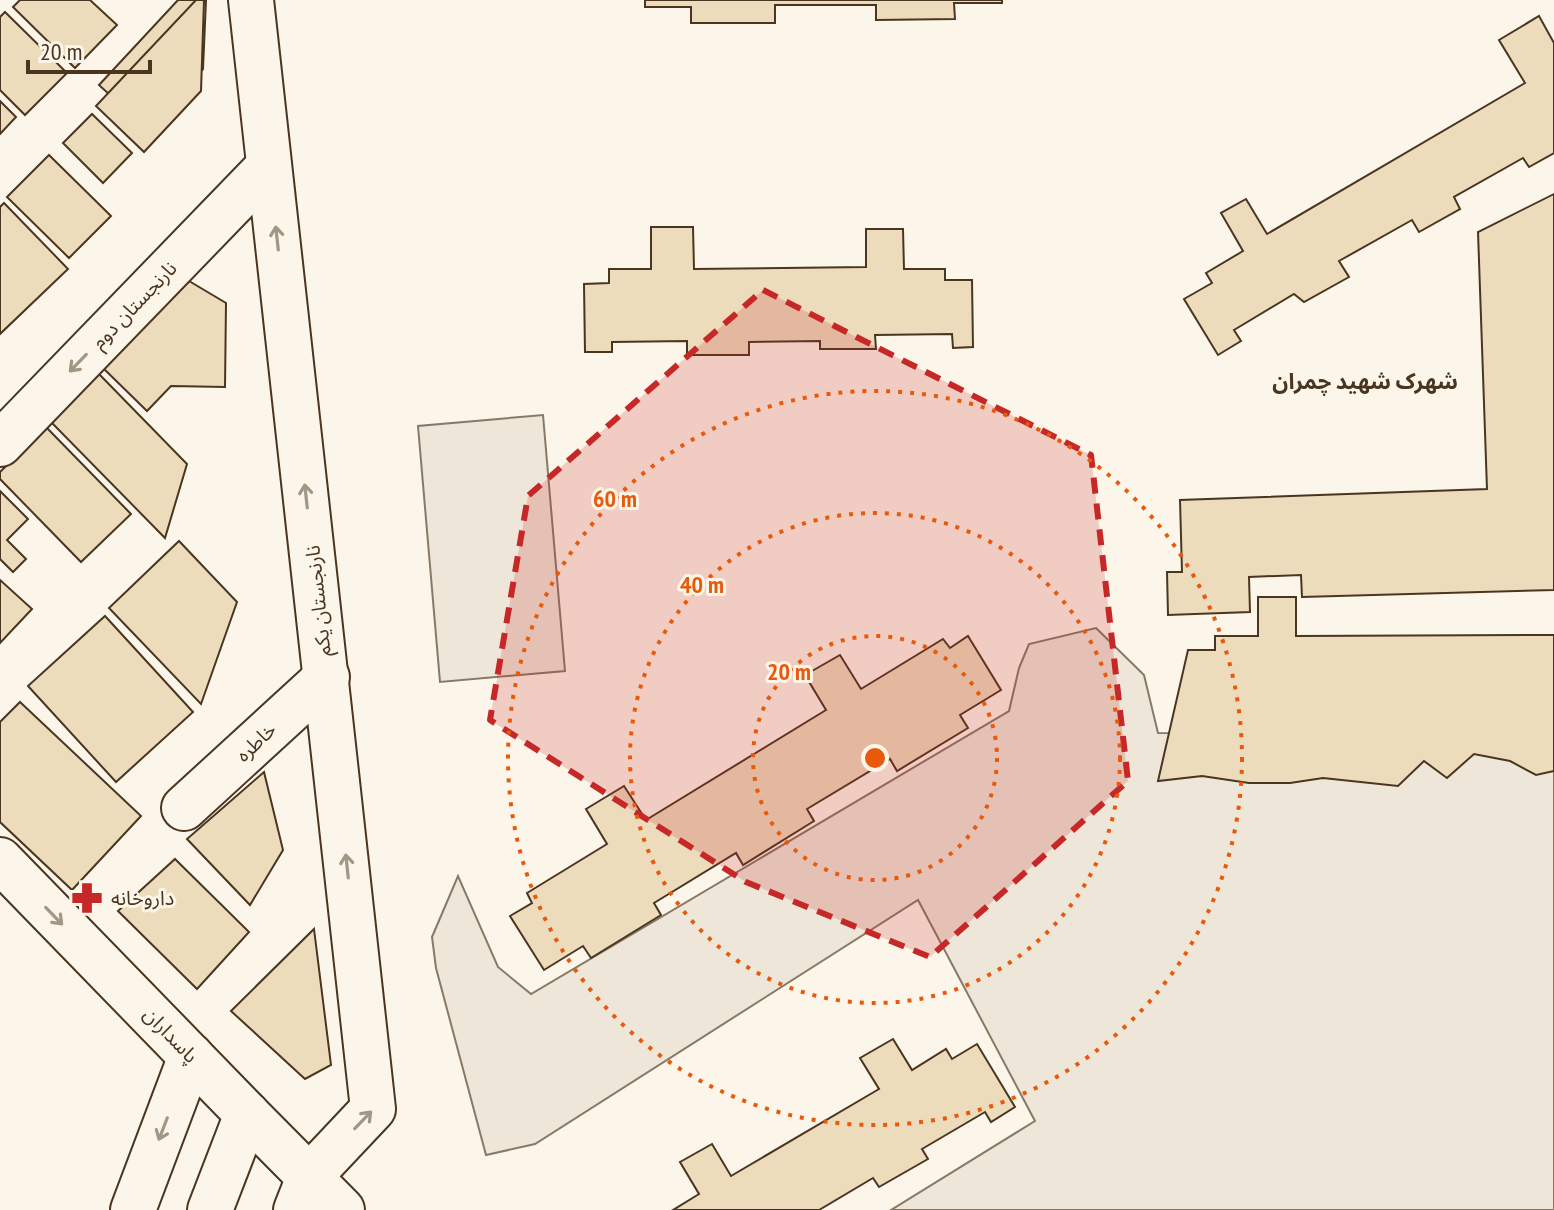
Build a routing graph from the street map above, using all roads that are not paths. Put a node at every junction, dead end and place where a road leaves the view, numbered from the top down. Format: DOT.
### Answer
graph roads {
  1 [pos="251,0"];
  2 [pos="269,166"];
  3 [pos="0,444"];
  4 [pos="327,677"];
  5 [pos="184,808"];
  6 [pos="0,860"];
  7 [pos="191,1056"];
  8 [pos="247,1114"];
  9 [pos="302,1193"];
  10 [pos="133,1210"];
  11 [pos="210,1210"];
  12 [pos="342,1210"];
  1 -- 2 [label="main road, نارنجستان یکم"];
  2 -- 3 [label="main road, نارنجستان دوم, one-way"];
  4 -- 2 [label="main road, نارنجستان یکم, one-way"];
  4 -- 5 [label="main road, خاطره"];
  9 -- 4 [label="main road, نارنجستان یکم, one-way"];
  6 -- 7 [label="main road, پاسداران, one-way"];
  7 -- 8 [label="main road, پاسداران"];
  7 -- 10 [label="main road, one-way"];
  8 -- 9 [label="main road, پاسداران"];
  8 -- 11 [label="main road"];
  9 -- 12 [label="main road, پاسداران"];
}
